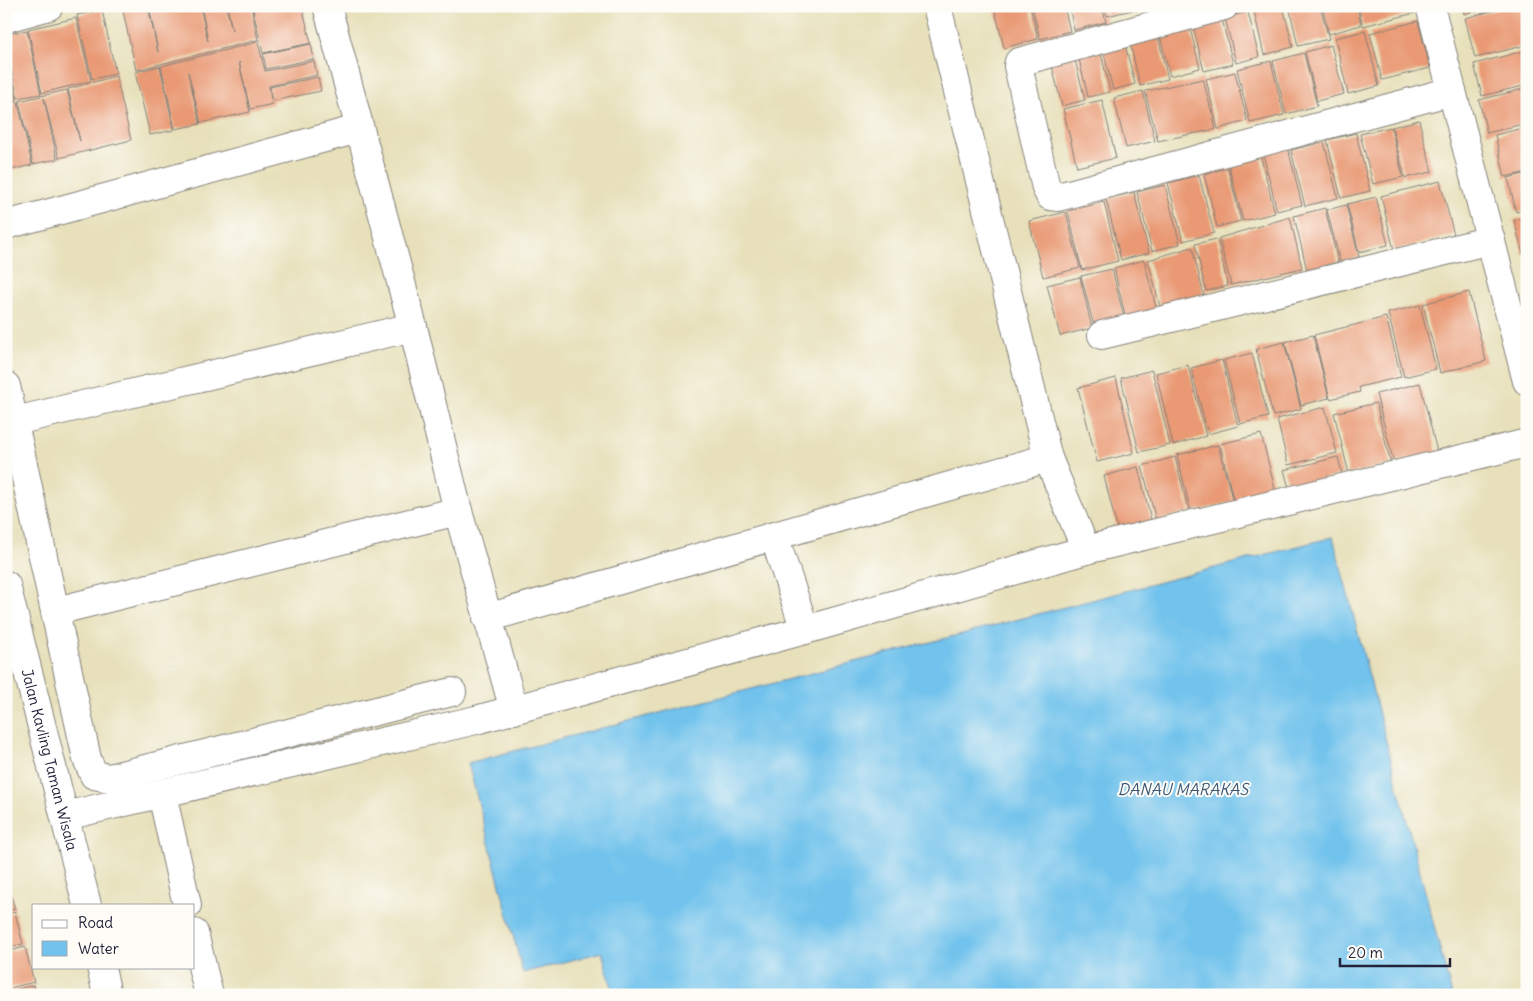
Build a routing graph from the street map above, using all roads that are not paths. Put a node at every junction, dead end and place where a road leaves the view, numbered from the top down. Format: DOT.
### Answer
graph roads {
  1 [pos="49,6"];
  2 [pos="327,6"];
  3 [pos="937,6"];
  4 [pos="1224,6"];
  5 [pos="1430,6"];
  6 [pos="6,18"];
  7 [pos="1452,91"];
  8 [pos="358,129"];
  9 [pos="6,224"];
  10 [pos="1491,240"];
  11 [pos="413,327"];
  12 [pos="1102,336"];
  13 [pos="1527,381"];
  14 [pos="6,386"];
  15 [pos="15,421"];
  16 [pos="1527,443"];
  17 [pos="1048,458"];
  18 [pos="458,511"];
  19 [pos="774,536"];
  20 [pos="1086,550"];
  21 [pos="6,586"];
  22 [pos="56,611"];
  23 [pos="487,618"];
  24 [pos="805,630"];
  25 [pos="452,692"];
  26 [pos="514,710"];
  27 [pos="162,794"];
  28 [pos="65,816"];
  29 [pos="87,904"];
  30 [pos="187,904"];
  31 [pos="195,937"];
  32 [pos="101,968"];
  33 [pos="107,995"];
  34 [pos="209,995"];
  1 -- 6 [label="street"];
  2 -- 8 [label="street"];
  3 -- 17 [label="street"];
  4 -- 7 [label="street"];
  5 -- 7 [label="street"];
  7 -- 10 [label="street"];
  8 -- 9 [label="street"];
  8 -- 11 [label="street"];
  10 -- 12 [label="street"];
  10 -- 13 [label="street"];
  11 -- 15 [label="street"];
  11 -- 18 [label="street"];
  14 -- 15 [label="street"];
  15 -- 22 [label="street"];
  16 -- 20 [label="street"];
  17 -- 19 [label="street"];
  17 -- 20 [label="street"];
  18 -- 22 [label="street"];
  18 -- 23 [label="street"];
  19 -- 23 [label="street"];
  19 -- 24 [label="street"];
  20 -- 24 [label="street"];
  21 -- 28 [label="street, Jalan Kavling Taman Wisala"];
  22 -- 25 [label="street"];
  23 -- 26 [label="street"];
  24 -- 26 [label="street"];
  26 -- 27 [label="street"];
  27 -- 28 [label="street"];
  27 -- 30 [label="street"];
  28 -- 29 [label="street, Jalan Kavling Taman Wisala"];
  31 -- 34 [label="street"];
  32 -- 33 [label="street"];
}
